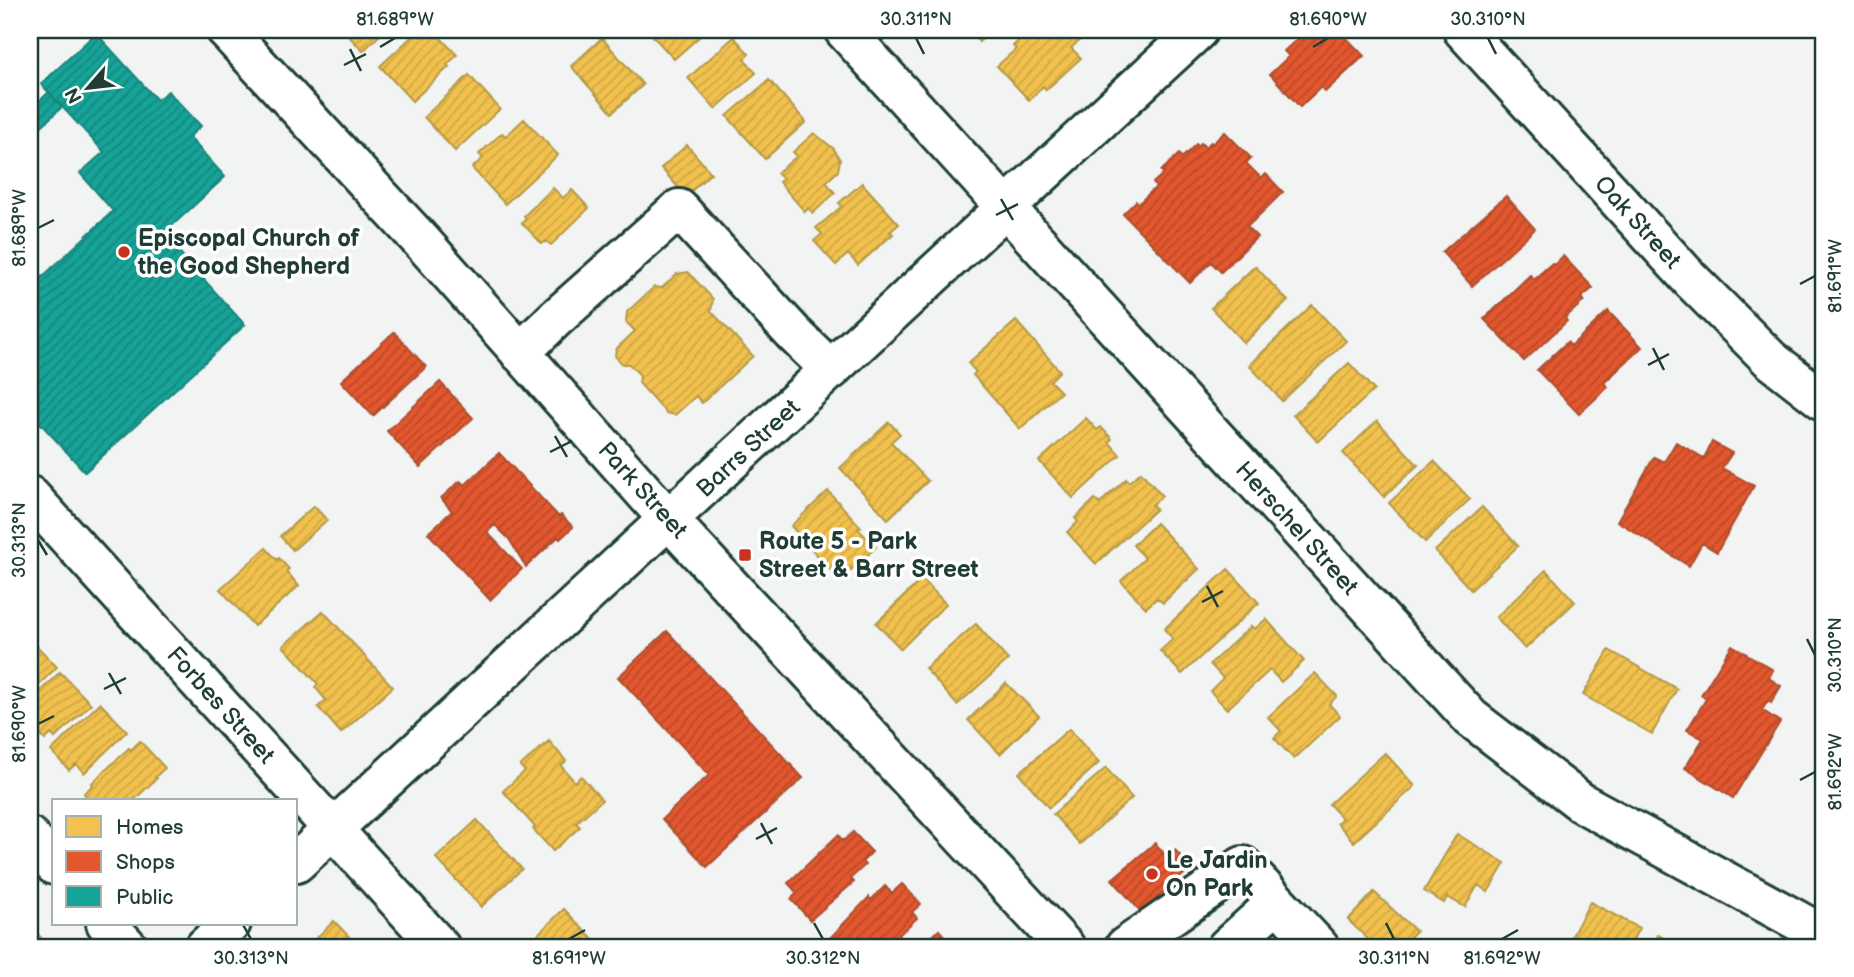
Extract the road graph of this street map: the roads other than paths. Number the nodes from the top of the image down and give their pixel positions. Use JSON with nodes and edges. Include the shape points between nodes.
{"nodes":[{"id":1,"x":226,"y":30,"type":"edge"},
{"id":2,"x":844,"y":30,"type":"edge"},
{"id":3,"x":1198,"y":30,"type":"edge"},
{"id":4,"x":1463,"y":30,"type":"edge"},
{"id":5,"x":1006,"y":207,"type":"junction"},
{"id":6,"x":520,"y":353,"type":"junction"},
{"id":7,"x":831,"y":370,"type":"junction"},
{"id":8,"x":1824,"y":401,"type":"edge"},
{"id":9,"x":30,"y":496,"type":"edge"},
{"id":10,"x":669,"y":520,"type":"junction"},
{"id":11,"x":334,"y":829,"type":"junction"},
{"id":12,"x":30,"y":837,"type":"edge"},
{"id":13,"x":298,"y":861,"type":"edge"},
{"id":14,"x":52,"y":863,"type":"edge"},
{"id":15,"x":1277,"y":902,"type":"junction"},
{"id":16,"x":108,"y":925,"type":"edge"},
{"id":17,"x":229,"y":925,"type":"edge"},
{"id":18,"x":1824,"y":935,"type":"edge"},
{"id":19,"x":128,"y":947,"type":"edge"},
{"id":20,"x":205,"y":947,"type":"edge"},
{"id":21,"x":440,"y":947,"type":"edge"},
{"id":22,"x":1065,"y":947,"type":"edge"},
{"id":23,"x":1125,"y":947,"type":"edge"},
{"id":24,"x":1227,"y":947,"type":"edge"},
{"id":25,"x":1319,"y":947,"type":"edge"}],
"edges":[{"from":1,"to":6,"type":"street","name":"Park Street"},
{"from":2,"to":5,"type":"street","name":"Herschel Street"},
{"from":3,"to":5,"type":"street","name":"Barrs Street"},
{"from":4,"to":8,"type":"street","name":"Oak Street","via":[[1690,279],[1770,359]]},
{"from":5,"to":7,"type":"street","name":"Barrs Street"},
{"from":5,"to":18,"type":"street","name":"Herschel Street","via":[[1471,718],[1581,803]]},
{"from":6,"to":7,"type":"street","via":[[679,209]]},
{"from":6,"to":10,"type":"street","name":"Park Street"},
{"from":7,"to":10,"type":"street","name":"Barrs Street"},
{"from":9,"to":11,"type":"street","name":"Forbes Street"},
{"from":10,"to":11,"type":"street","name":"Barrs Street"},
{"from":10,"to":22,"type":"street","name":"Park Street"},
{"from":11,"to":13,"type":"street","name":"Barrs Street"},
{"from":11,"to":21,"type":"street","name":"Forbes Street"},
{"from":12,"to":14,"type":"street"},
{"from":15,"to":23,"type":"street","via":[[1243,866]]},
{"from":15,"to":24,"type":"street"},
{"from":15,"to":25,"type":"street"},
{"from":16,"to":19,"type":"street"},
{"from":17,"to":20,"type":"street"}]}
